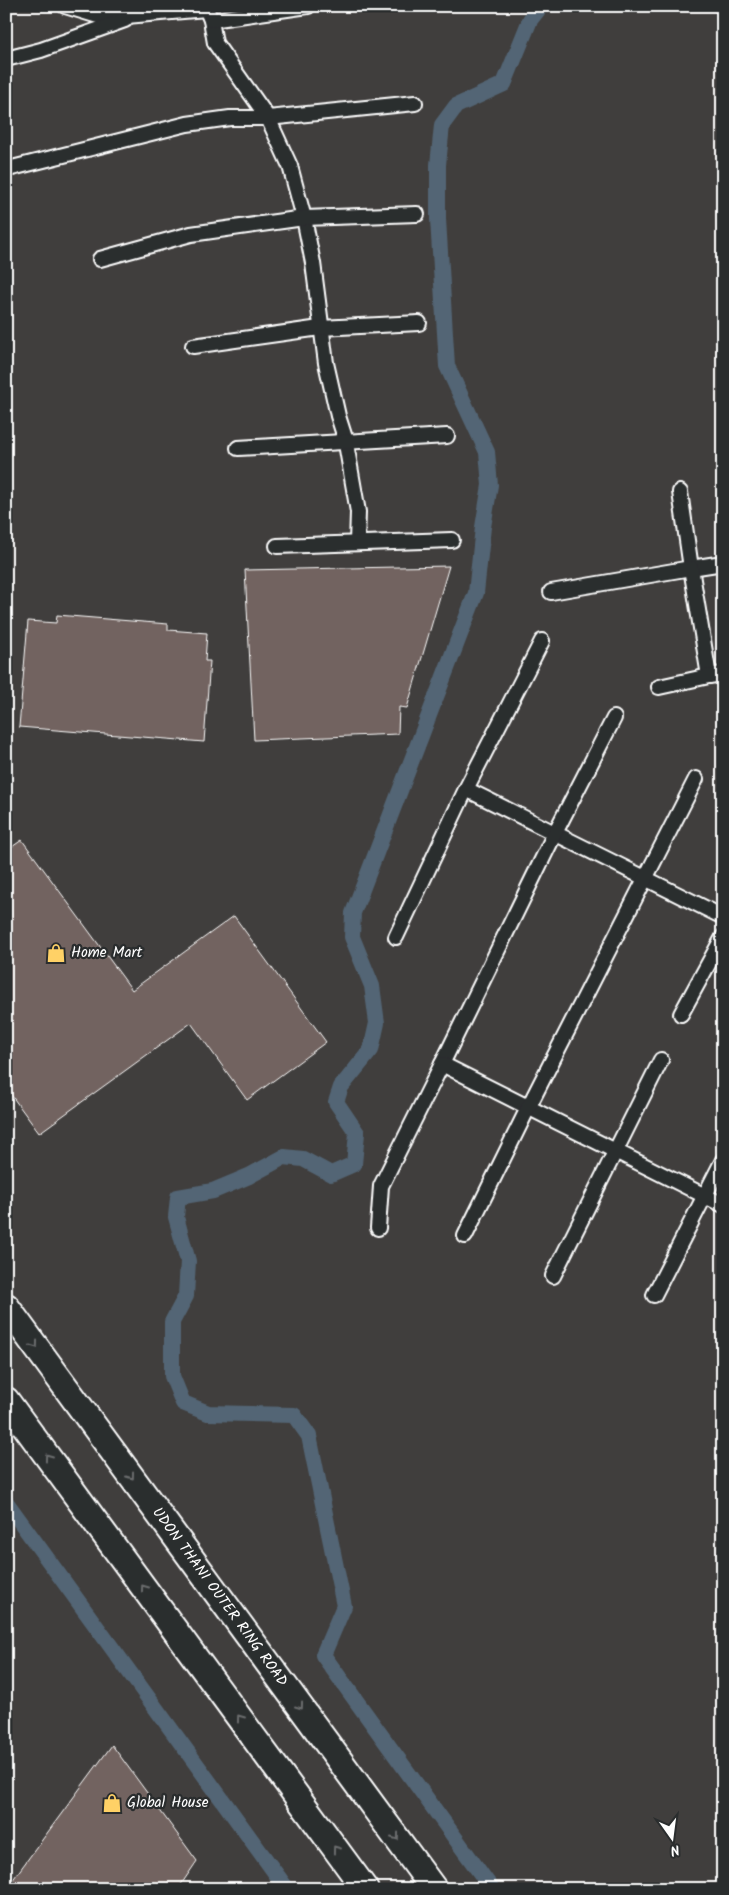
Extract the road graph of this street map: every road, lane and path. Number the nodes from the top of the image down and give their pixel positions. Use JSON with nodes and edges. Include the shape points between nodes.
{"nodes":[{"id":1,"x":65,"y":6,"type":"edge"},
{"id":2,"x":308,"y":6,"type":"edge"},
{"id":3,"x":207,"y":12,"type":"edge"},
{"id":4,"x":140,"y":14,"type":"junction"},
{"id":5,"x":6,"y":59,"type":"edge"},
{"id":6,"x":415,"y":103,"type":"dead end"},
{"id":7,"x":268,"y":118,"type":"junction"},
{"id":8,"x":12,"y":168,"type":"dead end"},
{"id":9,"x":417,"y":214,"type":"dead end"},
{"id":10,"x":304,"y":218,"type":"junction"},
{"id":11,"x":100,"y":259,"type":"dead end"},
{"id":12,"x":419,"y":323,"type":"dead end"},
{"id":13,"x":320,"y":328,"type":"junction"},
{"id":14,"x":193,"y":346,"type":"dead end"},
{"id":15,"x":447,"y":436,"type":"dead end"},
{"id":16,"x":345,"y":442,"type":"junction"},
{"id":17,"x":238,"y":448,"type":"dead end"},
{"id":18,"x":680,"y":492,"type":"dead end"},
{"id":19,"x":452,"y":540,"type":"dead end"},
{"id":20,"x":358,"y":543,"type":"junction"},
{"id":21,"x":277,"y":546,"type":"dead end"},
{"id":22,"x":723,"y":562,"type":"edge"},
{"id":23,"x":691,"y":568,"type":"junction"},
{"id":24,"x":551,"y":592,"type":"dead end"},
{"id":25,"x":542,"y":640,"type":"dead end"},
{"id":26,"x":716,"y":675,"type":"edge"},
{"id":27,"x":659,"y":687,"type":"dead end"},
{"id":28,"x":614,"y":718,"type":"dead end"},
{"id":29,"x":696,"y":779,"type":"dead end"},
{"id":30,"x":466,"y":789,"type":"junction"},
{"id":31,"x":555,"y":833,"type":"junction"},
{"id":32,"x":644,"y":878,"type":"junction"},
{"id":33,"x":723,"y":917,"type":"edge"},
{"id":34,"x":396,"y":937,"type":"dead end"},
{"id":35,"x":723,"y":937,"type":"edge"},
{"id":36,"x":681,"y":1014,"type":"dead end"},
{"id":37,"x":661,"y":1060,"type":"dead end"},
{"id":38,"x":442,"y":1064,"type":"junction"},
{"id":39,"x":528,"y":1108,"type":"junction"},
{"id":40,"x":616,"y":1152,"type":"junction"},
{"id":41,"x":723,"y":1160,"type":"edge"},
{"id":42,"x":704,"y":1196,"type":"junction"},
{"id":43,"x":723,"y":1205,"type":"edge"},
{"id":44,"x":378,"y":1228,"type":"dead end"},
{"id":45,"x":465,"y":1236,"type":"dead end"},
{"id":46,"x":553,"y":1276,"type":"dead end"},
{"id":47,"x":654,"y":1295,"type":"dead end"},
{"id":48,"x":6,"y":1306,"type":"edge"},
{"id":49,"x":6,"y":1400,"type":"edge"},
{"id":50,"x":365,"y":1889,"type":"edge"},
{"id":51,"x":434,"y":1889,"type":"edge"}],
"edges":[{"from":1,"to":4,"type":"street","via":[[98,16]]},
{"from":2,"to":3,"type":"street"},
{"from":3,"to":4,"type":"street"},
{"from":3,"to":7,"type":"street","via":[[215,43]]},
{"from":4,"to":5,"type":"street","via":[[41,50]]},
{"from":6,"to":7,"type":"street"},
{"from":7,"to":8,"type":"street","via":[[230,118],[188,124]]},
{"from":7,"to":10,"type":"street","via":[[290,166]]},
{"from":9,"to":10,"type":"street"},
{"from":10,"to":11,"type":"street","via":[[192,234]]},
{"from":10,"to":13,"type":"street","via":[[318,295]]},
{"from":12,"to":13,"type":"street"},
{"from":13,"to":14,"type":"street"},
{"from":13,"to":16,"type":"street"},
{"from":15,"to":16,"type":"street"},
{"from":16,"to":17,"type":"street"},
{"from":16,"to":20,"type":"street","via":[[358,512]]},
{"from":18,"to":23,"type":"street"},
{"from":19,"to":20,"type":"street"},
{"from":20,"to":21,"type":"street"},
{"from":22,"to":23,"type":"street"},
{"from":23,"to":24,"type":"street"},
{"from":23,"to":26,"type":"street"},
{"from":25,"to":30,"type":"street"},
{"from":26,"to":27,"type":"street"},
{"from":28,"to":31,"type":"street"},
{"from":29,"to":32,"type":"street"},
{"from":30,"to":31,"type":"street"},
{"from":30,"to":34,"type":"street"},
{"from":31,"to":32,"type":"street"},
{"from":31,"to":38,"type":"street"},
{"from":32,"to":33,"type":"street"},
{"from":32,"to":39,"type":"street"},
{"from":35,"to":36,"type":"street"},
{"from":37,"to":40,"type":"street"},
{"from":38,"to":39,"type":"street"},
{"from":38,"to":44,"type":"street","via":[[381,1186]]},
{"from":39,"to":40,"type":"street"},
{"from":39,"to":45,"type":"street"},
{"from":40,"to":42,"type":"street"},
{"from":40,"to":46,"type":"street"},
{"from":41,"to":42,"type":"street"},
{"from":42,"to":43,"type":"street"},
{"from":42,"to":47,"type":"street"},
{"from":48,"to":51,"type":"highway","name":"UDON THANI OUTER RING ROAD","one_way":true},
{"from":50,"to":49,"type":"highway","one_way":true}]}
